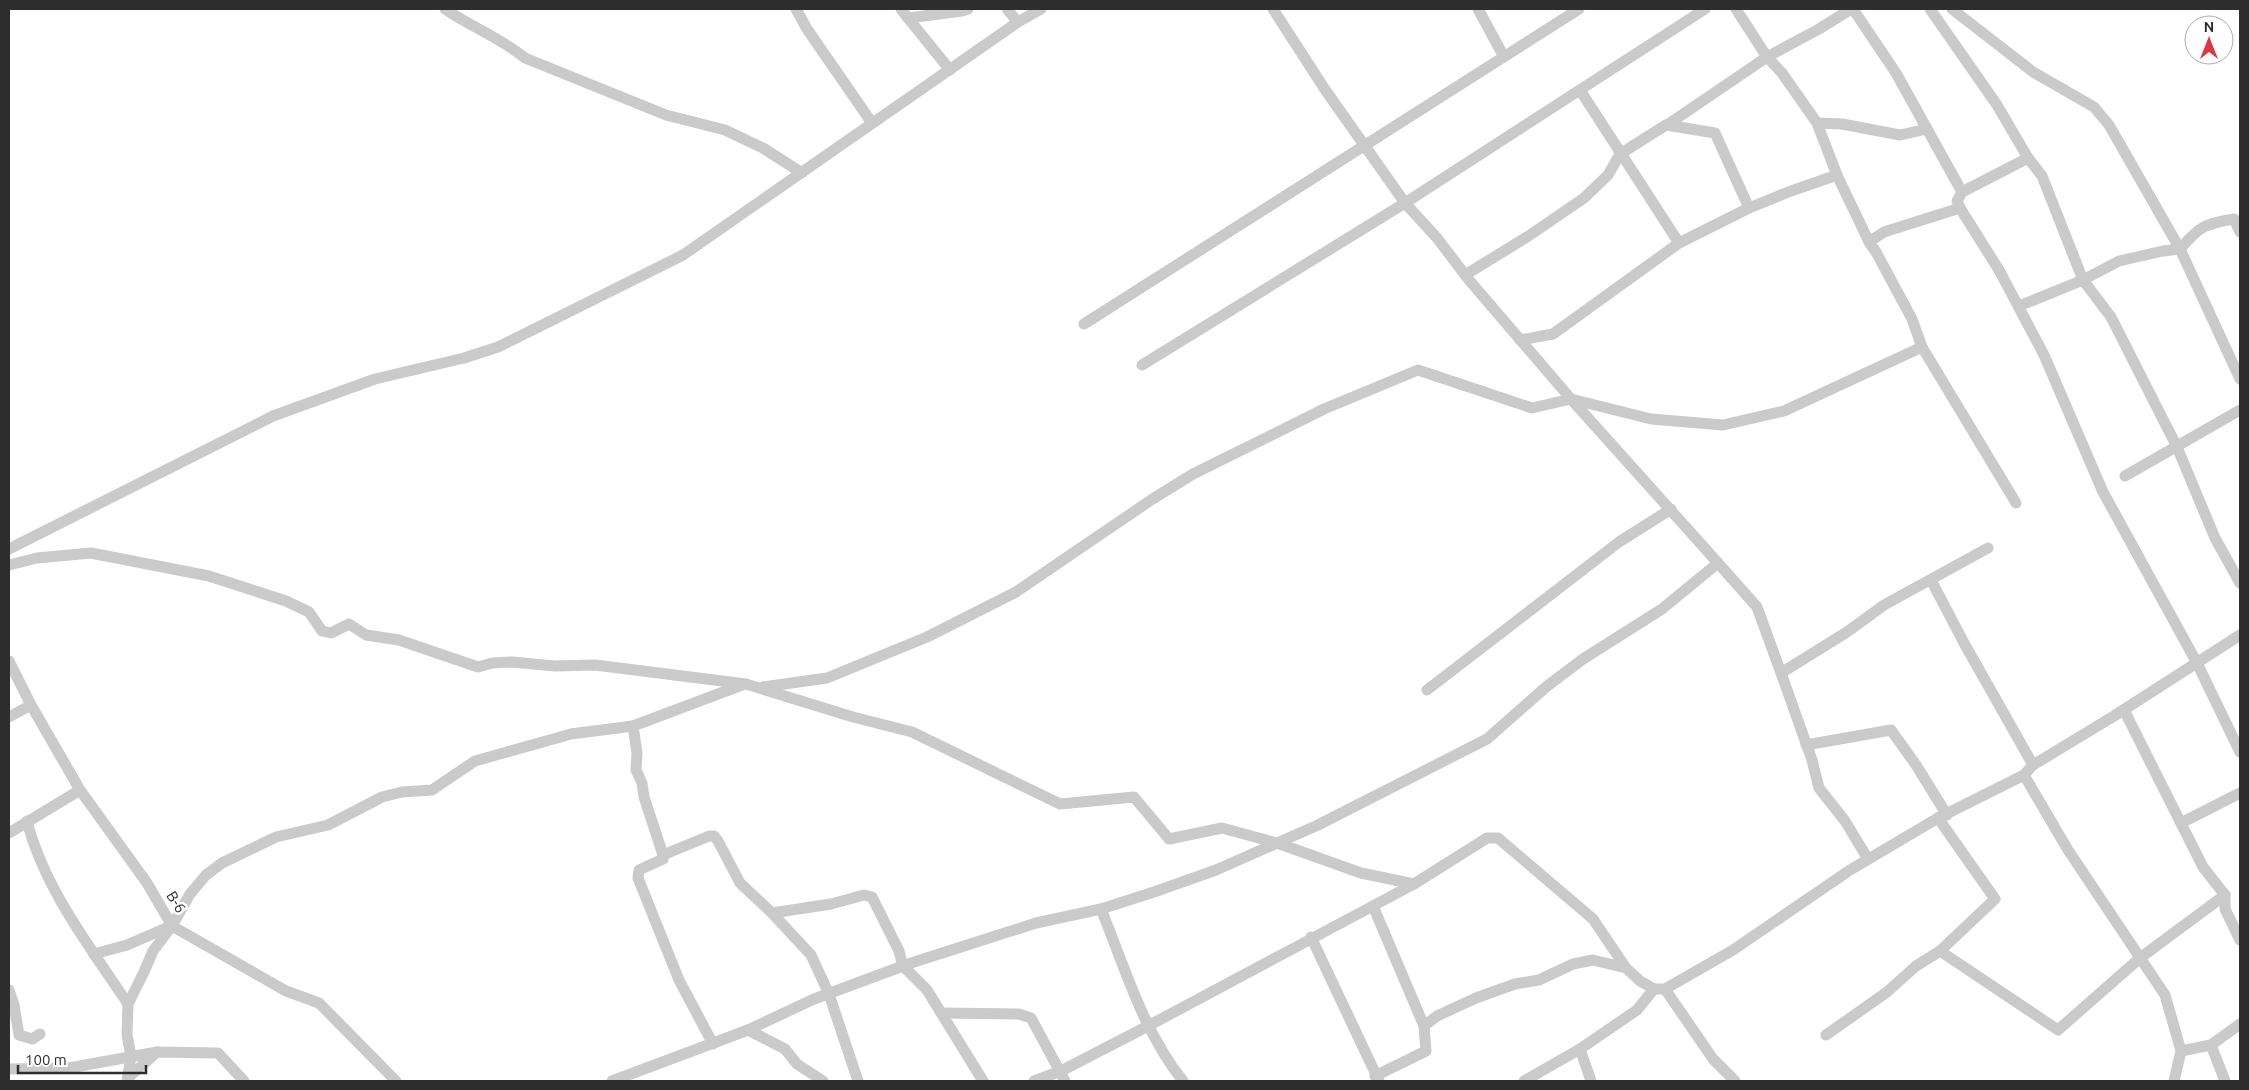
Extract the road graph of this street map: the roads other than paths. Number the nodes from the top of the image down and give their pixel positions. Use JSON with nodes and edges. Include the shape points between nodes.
{"nodes":[{"id":1,"x":445,"y":9,"type":"edge"},
{"id":2,"x":796,"y":9,"type":"edge"},
{"id":3,"x":968,"y":9,"type":"edge"},
{"id":4,"x":1007,"y":9,"type":"edge"},
{"id":5,"x":1041,"y":9,"type":"edge"},
{"id":6,"x":1274,"y":9,"type":"edge"},
{"id":7,"x":1478,"y":9,"type":"edge"},
{"id":8,"x":1579,"y":9,"type":"edge"},
{"id":9,"x":1705,"y":9,"type":"edge"},
{"id":10,"x":1736,"y":9,"type":"edge"},
{"id":11,"x":1852,"y":9,"type":"edge"},
{"id":12,"x":1930,"y":9,"type":"edge"},
{"id":13,"x":1952,"y":9,"type":"edge"},
{"id":14,"x":904,"y":13,"type":"edge"},
{"id":15,"x":1018,"y":22,"type":"junction"},
{"id":16,"x":1503,"y":55,"type":"junction"},
{"id":17,"x":1767,"y":57,"type":"junction"},
{"id":18,"x":950,"y":70,"type":"junction"},
{"id":19,"x":1580,"y":90,"type":"junction"},
{"id":20,"x":872,"y":123,"type":"junction"},
{"id":21,"x":1817,"y":123,"type":"junction"},
{"id":22,"x":1667,"y":125,"type":"junction"},
{"id":23,"x":1927,"y":129,"type":"junction"},
{"id":24,"x":1363,"y":145,"type":"junction"},
{"id":25,"x":1620,"y":154,"type":"junction"},
{"id":26,"x":2028,"y":158,"type":"junction"},
{"id":27,"x":802,"y":173,"type":"junction"},
{"id":28,"x":1837,"y":175,"type":"junction"},
{"id":29,"x":1962,"y":192,"type":"junction"},
{"id":30,"x":1405,"y":203,"type":"junction"},
{"id":31,"x":1749,"y":208,"type":"junction"},
{"id":32,"x":1960,"y":208,"type":"junction"},
{"id":33,"x":2237,"y":217,"type":"edge"},
{"id":34,"x":2240,"y":232,"type":"edge"},
{"id":35,"x":1869,"y":242,"type":"junction"},
{"id":36,"x":1679,"y":243,"type":"junction"},
{"id":37,"x":2180,"y":249,"type":"junction"},
{"id":38,"x":1465,"y":275,"type":"junction"},
{"id":39,"x":2083,"y":280,"type":"junction"},
{"id":40,"x":2019,"y":306,"type":"junction"},
{"id":41,"x":1084,"y":324,"type":"dead end"},
{"id":42,"x":1520,"y":340,"type":"junction"},
{"id":43,"x":1922,"y":348,"type":"junction"},
{"id":44,"x":1142,"y":365,"type":"dead end"},
{"id":45,"x":2240,"y":379,"type":"edge"},
{"id":46,"x":1571,"y":399,"type":"junction"},
{"id":47,"x":2240,"y":410,"type":"edge"},
{"id":48,"x":2177,"y":447,"type":"junction"},
{"id":49,"x":2125,"y":476,"type":"dead end"},
{"id":50,"x":2016,"y":503,"type":"dead end"},
{"id":51,"x":1671,"y":509,"type":"junction"},
{"id":52,"x":1988,"y":548,"type":"dead end"},
{"id":53,"x":9,"y":549,"type":"edge"},
{"id":54,"x":1718,"y":563,"type":"junction"},
{"id":55,"x":9,"y":565,"type":"edge"},
{"id":56,"x":1931,"y":580,"type":"junction"},
{"id":57,"x":2240,"y":583,"type":"edge"},
{"id":58,"x":2240,"y":635,"type":"edge"},
{"id":59,"x":9,"y":661,"type":"edge"},
{"id":60,"x":2197,"y":663,"type":"junction"},
{"id":61,"x":1781,"y":673,"type":"junction"},
{"id":62,"x":746,"y":684,"type":"junction"},
{"id":63,"x":758,"y":688,"type":"junction"},
{"id":64,"x":1427,"y":690,"type":"dead end"},
{"id":65,"x":31,"y":705,"type":"junction"},
{"id":66,"x":2124,"y":710,"type":"junction"},
{"id":67,"x":9,"y":717,"type":"edge"},
{"id":68,"x":633,"y":726,"type":"junction"},
{"id":69,"x":1806,"y":745,"type":"junction"},
{"id":70,"x":2240,"y":752,"type":"edge"},
{"id":71,"x":2033,"y":765,"type":"junction"},
{"id":72,"x":2024,"y":774,"type":"junction"},
{"id":73,"x":80,"y":790,"type":"junction"},
{"id":74,"x":2240,"y":793,"type":"edge"},
{"id":75,"x":1943,"y":817,"type":"junction"},
{"id":76,"x":27,"y":821,"type":"junction"},
{"id":77,"x":2181,"y":823,"type":"junction"},
{"id":78,"x":9,"y":832,"type":"edge"},
{"id":79,"x":1277,"y":842,"type":"junction"},
{"id":80,"x":663,"y":854,"type":"junction"},
{"id":81,"x":1868,"y":859,"type":"junction"},
{"id":82,"x":1414,"y":884,"type":"junction"},
{"id":83,"x":2226,"y":895,"type":"junction"},
{"id":84,"x":1373,"y":906,"type":"junction"},
{"id":85,"x":1101,"y":909,"type":"junction"},
{"id":86,"x":772,"y":913,"type":"junction"},
{"id":87,"x":172,"y":926,"type":"junction"},
{"id":88,"x":1311,"y":937,"type":"junction"},
{"id":89,"x":2240,"y":940,"type":"edge"},
{"id":90,"x":1940,"y":951,"type":"junction"},
{"id":91,"x":94,"y":954,"type":"junction"},
{"id":92,"x":2140,"y":958,"type":"junction"},
{"id":93,"x":903,"y":966,"type":"junction"},
{"id":94,"x":1626,"y":968,"type":"junction"},
{"id":95,"x":1660,"y":989,"type":"junction"},
{"id":96,"x":9,"y":990,"type":"edge"},
{"id":97,"x":829,"y":994,"type":"junction"},
{"id":98,"x":128,"y":1004,"type":"junction"},
{"id":99,"x":941,"y":1013,"type":"junction"},
{"id":100,"x":2240,"y":1024,"type":"edge"},
{"id":101,"x":1148,"y":1026,"type":"junction"},
{"id":102,"x":1424,"y":1026,"type":"junction"},
{"id":103,"x":748,"y":1030,"type":"junction"},
{"id":104,"x":40,"y":1034,"type":"dead end"},
{"id":105,"x":1826,"y":1035,"type":"dead end"},
{"id":106,"x":713,"y":1044,"type":"junction"},
{"id":107,"x":2210,"y":1045,"type":"junction"},
{"id":108,"x":1580,"y":1049,"type":"junction"},
{"id":109,"x":2182,"y":1051,"type":"junction"},
{"id":110,"x":157,"y":1052,"type":"junction"},
{"id":111,"x":131,"y":1056,"type":"junction"},
{"id":112,"x":9,"y":1069,"type":"edge"},
{"id":113,"x":1063,"y":1076,"type":"edge"},
{"id":114,"x":1377,"y":1078,"type":"edge"},
{"id":115,"x":128,"y":1079,"type":"edge"},
{"id":116,"x":244,"y":1081,"type":"edge"},
{"id":117,"x":396,"y":1081,"type":"edge"},
{"id":118,"x":612,"y":1081,"type":"edge"},
{"id":119,"x":823,"y":1081,"type":"edge"},
{"id":120,"x":858,"y":1081,"type":"edge"},
{"id":121,"x":983,"y":1081,"type":"edge"},
{"id":122,"x":1034,"y":1081,"type":"edge"},
{"id":123,"x":1183,"y":1081,"type":"edge"},
{"id":124,"x":1524,"y":1081,"type":"edge"},
{"id":125,"x":1591,"y":1081,"type":"edge"},
{"id":126,"x":1735,"y":1081,"type":"edge"},
{"id":127,"x":2174,"y":1081,"type":"edge"},
{"id":128,"x":2225,"y":1081,"type":"edge"}],
"edges":[{"from":1,"to":27,"type":"street","via":[[511,46],[525,58],[666,114],[725,130]]},
{"from":2,"to":20,"type":"street"},
{"from":3,"to":14,"type":"street"},
{"from":4,"to":15,"type":"street"},
{"from":5,"to":15,"type":"street"},
{"from":6,"to":24,"type":"street"},
{"from":7,"to":16,"type":"street"},
{"from":8,"to":16,"type":"street"},
{"from":9,"to":19,"type":"street"},
{"from":10,"to":17,"type":"street"},
{"from":11,"to":17,"type":"street"},
{"from":11,"to":23,"type":"street","via":[[1896,73]]},
{"from":12,"to":26,"type":"street","via":[[1997,105]]},
{"from":13,"to":37,"type":"street","via":[[2033,72],[2094,107],[2109,125]]},
{"from":14,"to":18,"type":"street"},
{"from":15,"to":18,"type":"street"},
{"from":16,"to":24,"type":"street","via":[[1385,134]]},
{"from":17,"to":21,"type":"street"},
{"from":17,"to":22,"type":"street"},
{"from":18,"to":20,"type":"street"},
{"from":19,"to":25,"type":"street"},
{"from":19,"to":30,"type":"street"},
{"from":20,"to":27,"type":"street"},
{"from":21,"to":23,"type":"street","via":[[1842,124],[1900,135]]},
{"from":21,"to":28,"type":"street"},
{"from":22,"to":25,"type":"street"},
{"from":22,"to":31,"type":"street","via":[[1715,134]]},
{"from":23,"to":29,"type":"street"},
{"from":24,"to":30,"type":"street"},
{"from":24,"to":41,"type":"street"},
{"from":25,"to":36,"type":"street"},
{"from":25,"to":38,"type":"street","via":[[1608,175],[1584,198]]},
{"from":26,"to":29,"type":"street"},
{"from":26,"to":39,"type":"street","via":[[2042,176]]},
{"from":27,"to":53,"type":"street","via":[[683,255],[498,347],[375,379],[273,416]]},
{"from":28,"to":31,"type":"street"},
{"from":28,"to":35,"type":"street"},
{"from":29,"to":32,"type":"street","via":[[1957,201]]},
{"from":30,"to":38,"type":"street","via":[[1438,238]]},
{"from":30,"to":44,"type":"street"},
{"from":31,"to":36,"type":"street"},
{"from":32,"to":35,"type":"street","via":[[1884,232]]},
{"from":32,"to":40,"type":"street"},
{"from":33,"to":34,"type":"street"},
{"from":33,"to":37,"type":"street","via":[[2197,230]]},
{"from":35,"to":43,"type":"street","via":[[1912,319]]},
{"from":36,"to":42,"type":"street","via":[[1553,334]]},
{"from":37,"to":39,"type":"street","via":[[2118,261]]},
{"from":37,"to":45,"type":"street"},
{"from":38,"to":42,"type":"street"},
{"from":39,"to":40,"type":"street"},
{"from":39,"to":48,"type":"street","via":[[2111,316]]},
{"from":40,"to":60,"type":"street","via":[[2060,390],[2103,492]]},
{"from":42,"to":46,"type":"street"},
{"from":43,"to":46,"type":"street","via":[[1784,411],[1723,425],[1651,419]]},
{"from":43,"to":50,"type":"street"},
{"from":46,"to":51,"type":"street"},
{"from":46,"to":63,"type":"street","via":[[1532,408],[1418,370],[1324,409],[1193,474],[1016,592],[927,637],[826,678]]},
{"from":47,"to":48,"type":"street"},
{"from":48,"to":49,"type":"street"},
{"from":48,"to":57,"type":"street","via":[[2215,538]]},
{"from":51,"to":54,"type":"street"},
{"from":51,"to":64,"type":"street","via":[[1619,542]]},
{"from":52,"to":56,"type":"street"},
{"from":54,"to":61,"type":"street","via":[[1757,607]]},
{"from":54,"to":79,"type":"street","via":[[1662,609],[1583,659],[1546,687],[1487,739],[1387,791]]},
{"from":55,"to":62,"type":"street","via":[[37,558],[91,553],[209,576],[286,601],[309,612],[322,631],[331,633],[349,624],[366,635],[399,640],[478,666],[512,662],[595,665]]},
{"from":56,"to":61,"type":"street","via":[[1884,605],[1848,632]]},
{"from":56,"to":71,"type":"street"},
{"from":58,"to":60,"type":"street"},
{"from":59,"to":65,"type":"street","name":"B-6"},
{"from":60,"to":66,"type":"street"},
{"from":60,"to":70,"type":"street"},
{"from":61,"to":69,"type":"street"},
{"from":62,"to":63,"type":"street"},
{"from":62,"to":68,"type":"street"},
{"from":63,"to":79,"type":"street","via":[[912,732],[1060,804],[1134,797],[1169,839],[1222,828]]},
{"from":65,"to":67,"type":"street"},
{"from":65,"to":73,"type":"street","name":"B-6"},
{"from":66,"to":71,"type":"street"},
{"from":66,"to":77,"type":"street"},
{"from":68,"to":80,"type":"street","via":[[636,770]]},
{"from":68,"to":87,"type":"street","via":[[571,734],[475,761],[432,790],[382,797],[328,825],[276,837],[222,863],[206,875],[190,894]]},
{"from":69,"to":75,"type":"street","via":[[1891,730],[1916,765]]},
{"from":69,"to":81,"type":"street","via":[[1819,788],[1845,821]]},
{"from":71,"to":72,"type":"street"},
{"from":72,"to":75,"type":"street"},
{"from":72,"to":92,"type":"street","via":[[2068,850]]},
{"from":73,"to":76,"type":"street"},
{"from":73,"to":87,"type":"street","name":"B-6","via":[[147,883]]},
{"from":74,"to":77,"type":"street"},
{"from":75,"to":81,"type":"street"},
{"from":75,"to":90,"type":"street","via":[[1995,899]]},
{"from":76,"to":78,"type":"street"},
{"from":76,"to":91,"type":"street","via":[[33,843],[66,910]]},
{"from":77,"to":83,"type":"street","via":[[2204,867]]},
{"from":79,"to":82,"type":"street","via":[[1361,873]]},
{"from":79,"to":85,"type":"street","via":[[1198,876]]},
{"from":80,"to":86,"type":"street","via":[[714,836],[740,883]]},
{"from":80,"to":106,"type":"street","via":[[662,859],[639,870],[638,878],[679,980]]},
{"from":81,"to":95,"type":"street","via":[[1733,950]]},
{"from":82,"to":84,"type":"street"},
{"from":82,"to":94,"type":"street","via":[[1487,838],[1498,838],[1593,919]]},
{"from":83,"to":89,"type":"street","via":[[2225,908]]},
{"from":83,"to":92,"type":"street"},
{"from":84,"to":88,"type":"street"},
{"from":84,"to":102,"type":"street"},
{"from":85,"to":93,"type":"street","via":[[1036,923]]},
{"from":85,"to":101,"type":"street"},
{"from":86,"to":93,"type":"street","via":[[869,895],[899,951]]},
{"from":86,"to":97,"type":"street","via":[[811,955]]},
{"from":87,"to":91,"type":"street","via":[[127,945]]},
{"from":87,"to":98,"type":"street","via":[[153,951]]},
{"from":87,"to":117,"type":"street","name":"B-6","via":[[286,991],[320,1003]]},
{"from":88,"to":101,"type":"street"},
{"from":88,"to":114,"type":"street"},
{"from":90,"to":92,"type":"street","via":[[2058,1030]]},
{"from":90,"to":105,"type":"street"},
{"from":91,"to":98,"type":"street"},
{"from":92,"to":109,"type":"street","via":[[2165,995]]},
{"from":93,"to":97,"type":"street"},
{"from":93,"to":99,"type":"street","via":[[927,990]]},
{"from":94,"to":95,"type":"street","via":[[1640,981]]},
{"from":94,"to":102,"type":"street","via":[[1593,960],[1573,964],[1538,980],[1515,984],[1476,998],[1437,1016]]},
{"from":95,"to":108,"type":"street","via":[[1637,1010]]},
{"from":95,"to":126,"type":"street","via":[[1713,1059]]},
{"from":96,"to":104,"type":"street","via":[[19,1035],[32,1039]]},
{"from":97,"to":103,"type":"street"},
{"from":97,"to":120,"type":"street"},
{"from":98,"to":111,"type":"street","via":[[126,1036]]},
{"from":99,"to":113,"type":"street","via":[[1011,1013],[1031,1018]]},
{"from":99,"to":121,"type":"street"},
{"from":100,"to":107,"type":"street"},
{"from":101,"to":113,"type":"street"},
{"from":101,"to":123,"type":"street","via":[[1167,1061]]},
{"from":102,"to":114,"type":"street","via":[[1426,1051]]},
{"from":103,"to":106,"type":"street"},
{"from":103,"to":119,"type":"street","via":[[785,1050],[797,1064]]},
{"from":106,"to":118,"type":"street"},
{"from":107,"to":109,"type":"street"},
{"from":107,"to":128,"type":"street"},
{"from":108,"to":124,"type":"street"},
{"from":108,"to":125,"type":"street"},
{"from":109,"to":127,"type":"street"},
{"from":110,"to":111,"type":"street"},
{"from":110,"to":115,"type":"street"},
{"from":110,"to":116,"type":"street","via":[[218,1053]]},
{"from":111,"to":112,"type":"street","via":[[69,1068]]},
{"from":111,"to":115,"type":"street"},
{"from":113,"to":122,"type":"street"}]}
